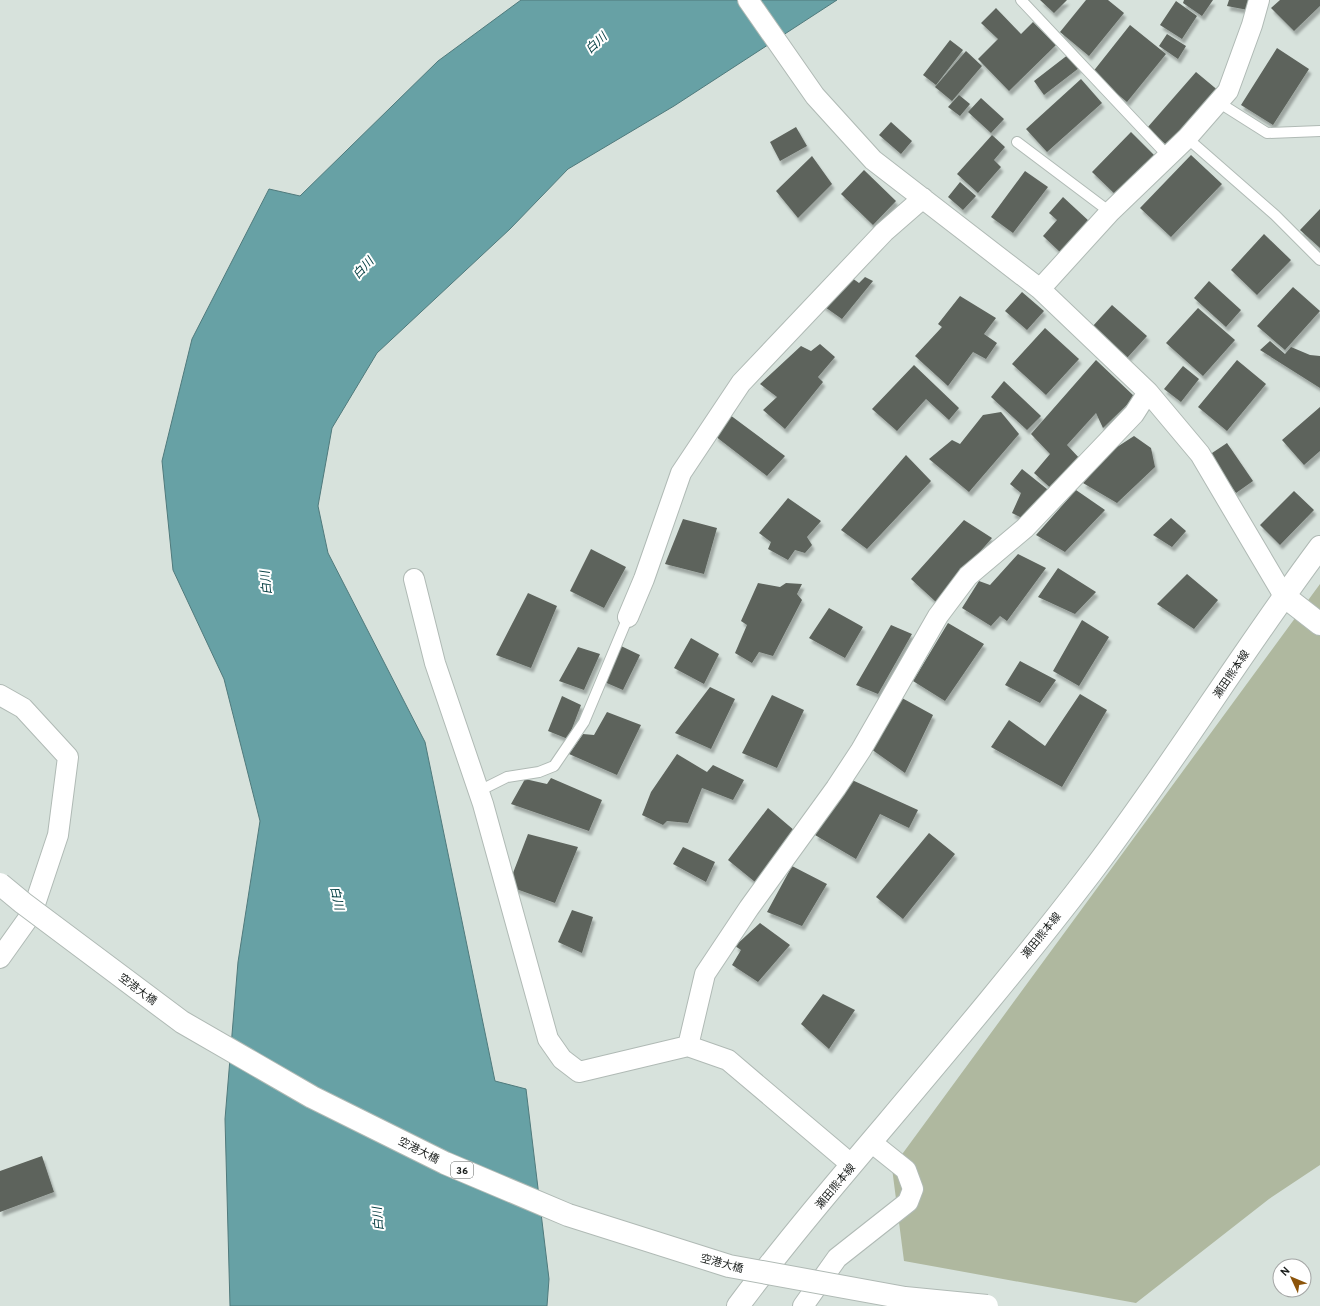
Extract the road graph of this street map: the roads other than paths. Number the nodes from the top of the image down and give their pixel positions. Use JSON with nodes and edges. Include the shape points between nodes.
{"nodes":[{"id":1,"x":748,"y":0,"type":"edge"},
{"id":2,"x":1021,"y":0,"type":"edge"},
{"id":3,"x":1258,"y":0,"type":"edge"},
{"id":4,"x":1218,"y":102,"type":"junction"},
{"id":5,"x":1320,"y":131,"type":"edge"},
{"id":6,"x":1187,"y":138,"type":"junction"},
{"id":7,"x":1017,"y":142,"type":"dead end"},
{"id":8,"x":1168,"y":156,"type":"junction"},
{"id":9,"x":923,"y":198,"type":"junction"},
{"id":10,"x":1110,"y":212,"type":"junction"},
{"id":11,"x":1320,"y":260,"type":"edge"},
{"id":12,"x":1040,"y":289,"type":"junction"},
{"id":13,"x":1148,"y":392,"type":"junction"},
{"id":14,"x":1320,"y":548,"type":"edge"},
{"id":15,"x":414,"y":579,"type":"dead end"},
{"id":16,"x":1284,"y":596,"type":"junction"},
{"id":17,"x":628,"y":617,"type":"joint"},
{"id":18,"x":1320,"y":624,"type":"edge"},
{"id":19,"x":0,"y":695,"type":"edge"},
{"id":20,"x":479,"y":791,"type":"junction"},
{"id":21,"x":0,"y":884,"type":"edge"},
{"id":22,"x":0,"y":958,"type":"edge"},
{"id":23,"x":688,"y":1046,"type":"junction"},
{"id":24,"x":871,"y":1142,"type":"junction"},
{"id":25,"x":852,"y":1165,"type":"junction"},
{"id":26,"x":738,"y":1306,"type":"edge"},
{"id":27,"x":803,"y":1306,"type":"edge"},
{"id":28,"x":987,"y":1306,"type":"edge"}],
"edges":[{"from":1,"to":9,"type":"street","via":[[815,96],[874,160]]},
{"from":2,"to":8,"type":"lane"},
{"from":3,"to":4,"type":"street","via":[[1252,25],[1228,91]]},
{"from":4,"to":5,"type":"lane","via":[[1267,133]]},
{"from":4,"to":6,"type":"street"},
{"from":6,"to":8,"type":"street"},
{"from":6,"to":11,"type":"lane","via":[[1275,215]]},
{"from":7,"to":10,"type":"lane"},
{"from":8,"to":10,"type":"street"},
{"from":9,"to":12,"type":"street"},
{"from":9,"to":17,"type":"street","via":[[884,232],[740,383],[680,473],[644,579]]},
{"from":10,"to":12,"type":"street"},
{"from":12,"to":13,"type":"street"},
{"from":13,"to":16,"type":"street","via":[[1200,454]]},
{"from":13,"to":23,"type":"street","via":[[1134,414],[1025,528],[968,576],[938,616],[861,750],[705,974]]},
{"from":14,"to":16,"type":"main road","name":"瀬田熊本線"},
{"from":15,"to":20,"type":"street","via":[[435,663]]},
{"from":16,"to":18,"type":"main road"},
{"from":16,"to":24,"type":"main road","name":"瀬田熊本線","via":[[1182,747],[1091,873],[949,1050]]},
{"from":17,"to":20,"type":"lane","via":[[584,722],[554,766],[539,772],[507,777]]},
{"from":19,"to":22,"type":"street","via":[[23,708],[68,757],[58,835],[32,913]]},
{"from":20,"to":23,"type":"street","via":[[548,1039],[562,1059],[579,1072]]},
{"from":21,"to":28,"type":"main road","name":"空港大橋","number":"36","bridge":true,"via":[[182,1022],[312,1097],[444,1163],[568,1215],[730,1266],[905,1298]]},
{"from":23,"to":25,"type":"street","via":[[728,1060]]},
{"from":24,"to":25,"type":"main road","name":"瀬田熊本線"},
{"from":24,"to":27,"type":"street","via":[[906,1170],[913,1189],[908,1202],[837,1258]]},
{"from":25,"to":26,"type":"main road","name":"瀬田熊本線"}]}
